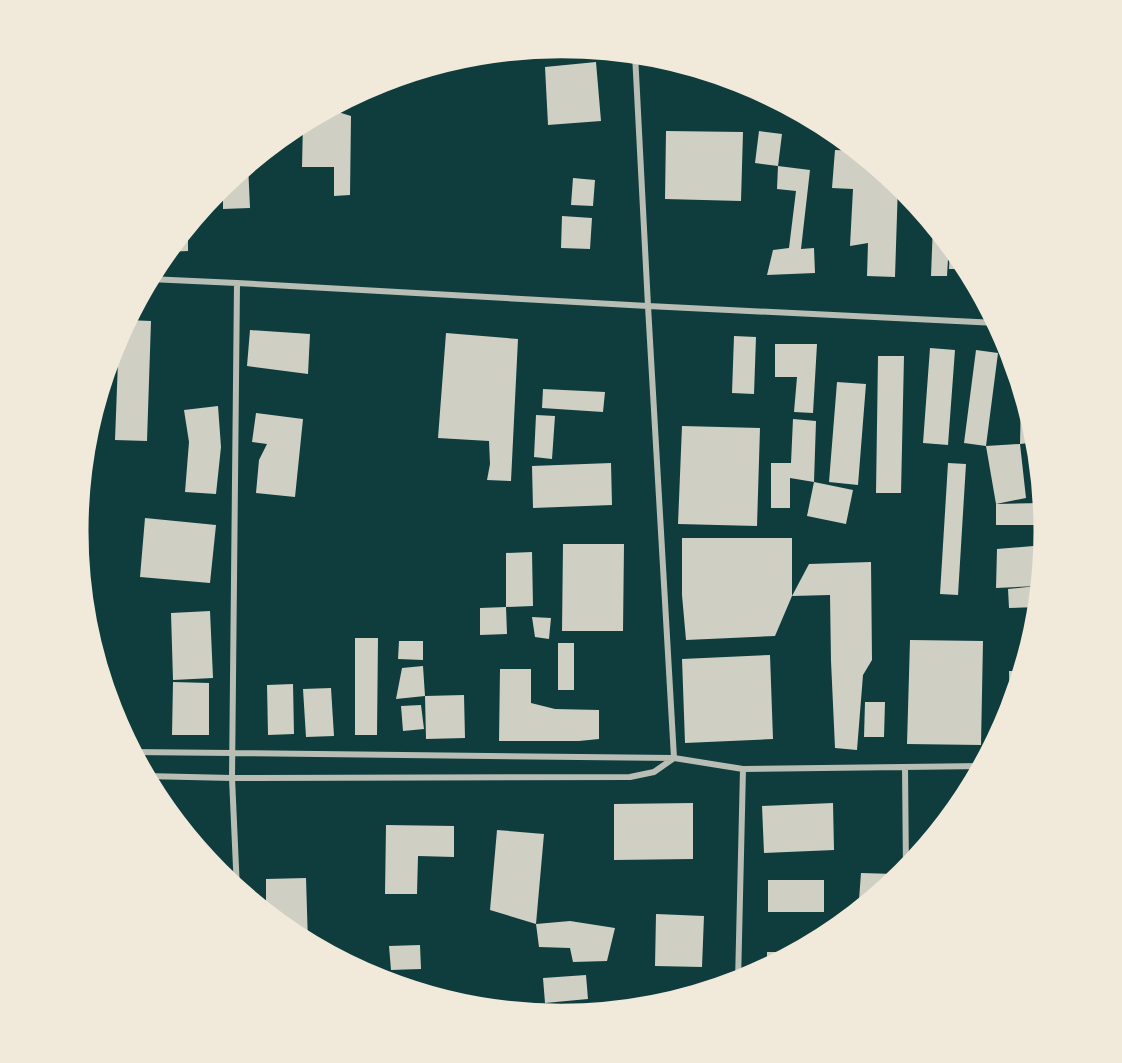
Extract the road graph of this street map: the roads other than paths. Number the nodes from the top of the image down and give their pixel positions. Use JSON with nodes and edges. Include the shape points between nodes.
{"nodes":[{"id":1,"x":635,"y":63,"type":"edge"},
{"id":2,"x":159,"y":279,"type":"edge"},
{"id":3,"x":237,"y":282,"type":"junction"},
{"id":4,"x":648,"y":306,"type":"junction"},
{"id":5,"x":987,"y":323,"type":"edge"},
{"id":6,"x":141,"y":752,"type":"edge"},
{"id":7,"x":234,"y":752,"type":"junction"},
{"id":8,"x":674,"y":758,"type":"junction"},
{"id":9,"x":974,"y":766,"type":"edge"},
{"id":10,"x":905,"y":767,"type":"junction"},
{"id":11,"x":742,"y":769,"type":"junction"},
{"id":12,"x":154,"y":776,"type":"edge"},
{"id":13,"x":232,"y":778,"type":"junction"},
{"id":14,"x":906,"y":857,"type":"edge"},
{"id":15,"x":236,"y":877,"type":"edge"},
{"id":16,"x":738,"y":972,"type":"edge"}],
"edges":[{"from":1,"to":4,"type":"street"},
{"from":2,"to":3,"type":"street"},
{"from":3,"to":4,"type":"street"},
{"from":3,"to":7,"type":"street"},
{"from":4,"to":5,"type":"street"},
{"from":4,"to":8,"type":"street"},
{"from":6,"to":7,"type":"street"},
{"from":7,"to":8,"type":"street"},
{"from":7,"to":13,"type":"street"},
{"from":8,"to":11,"type":"street"},
{"from":8,"to":13,"type":"street","via":[[654,772],[630,777]]},
{"from":9,"to":10,"type":"street"},
{"from":10,"to":11,"type":"street"},
{"from":10,"to":14,"type":"street"},
{"from":11,"to":16,"type":"street"},
{"from":12,"to":13,"type":"street"},
{"from":13,"to":15,"type":"street"}]}
